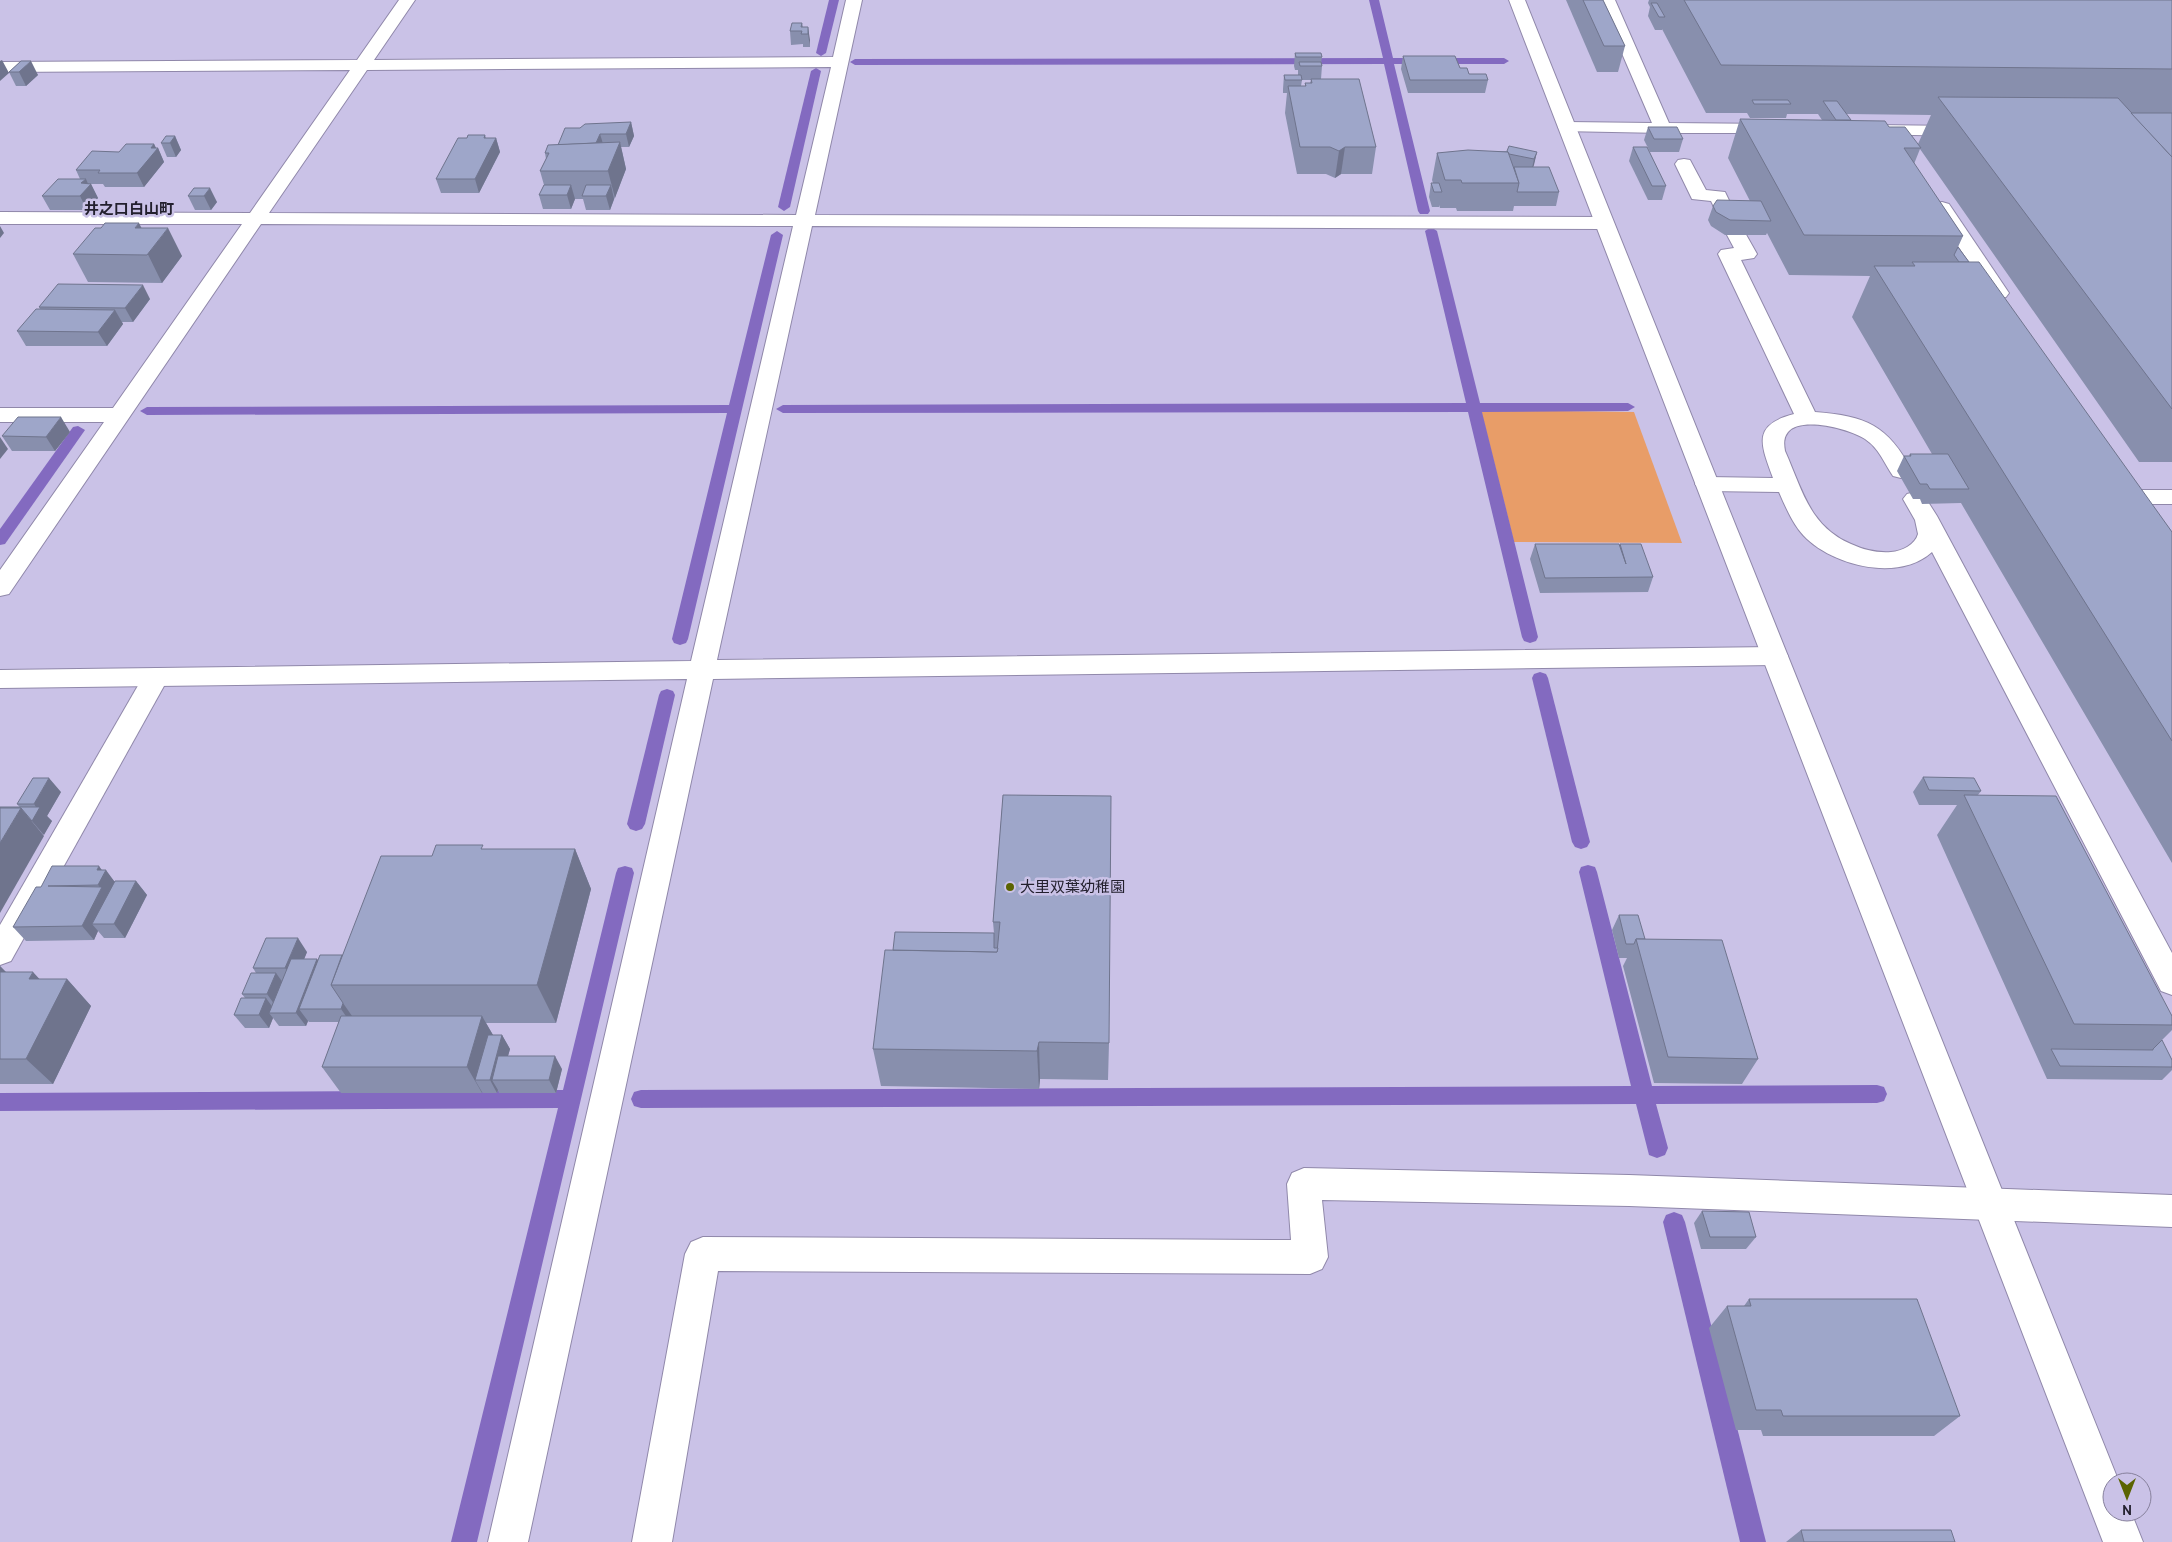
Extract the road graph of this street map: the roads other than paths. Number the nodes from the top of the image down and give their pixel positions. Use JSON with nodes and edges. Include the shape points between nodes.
{"nodes":[{"id":1,"x":407,"y":0,"type":"edge"},
{"id":2,"x":854,"y":0,"type":"edge"},
{"id":3,"x":1516,"y":0,"type":"edge"},
{"id":4,"x":1607,"y":0,"type":"edge"},
{"id":5,"x":840,"y":62,"type":"junction"},
{"id":6,"x":363,"y":65,"type":"junction"},
{"id":7,"x":0,"y":67,"type":"edge"},
{"id":8,"x":1566,"y":127,"type":"junction"},
{"id":9,"x":1663,"y":128,"type":"junction"},
{"id":10,"x":1789,"y":129,"type":"edge"},
{"id":11,"x":1852,"y":130,"type":"edge"},
{"id":12,"x":1977,"y":131,"type":"edge"},
{"id":13,"x":1684,"y":164,"type":"dead end"},
{"id":14,"x":1933,"y":195,"type":"edge"},
{"id":15,"x":1727,"y":214,"type":"edge"},
{"id":16,"x":0,"y":218,"type":"edge"},
{"id":17,"x":256,"y":219,"type":"junction"},
{"id":18,"x":804,"y":220,"type":"junction"},
{"id":19,"x":1604,"y":223,"type":"junction"},
{"id":20,"x":1737,"y":235,"type":"edge"},
{"id":21,"x":2010,"y":309,"type":"edge"},
{"id":22,"x":120,"y":414,"type":"junction"},
{"id":23,"x":0,"y":415,"type":"edge"},
{"id":24,"x":1807,"y":418,"type":"junction"},
{"id":25,"x":1901,"y":471,"type":"dead end"},
{"id":26,"x":1707,"y":484,"type":"junction"},
{"id":27,"x":1789,"y":485,"type":"junction"},
{"id":28,"x":2172,"y":497,"type":"edge"},
{"id":29,"x":2152,"y":519,"type":"edge"},
{"id":30,"x":0,"y":588,"type":"edge"},
{"id":31,"x":1775,"y":656,"type":"junction"},
{"id":32,"x":702,"y":670,"type":"junction"},
{"id":33,"x":156,"y":677,"type":"junction"},
{"id":34,"x":0,"y":679,"type":"edge"},
{"id":35,"x":0,"y":952,"type":"edge"},
{"id":36,"x":2172,"y":982,"type":"edge"},
{"id":37,"x":1991,"y":1206,"type":"junction"},
{"id":38,"x":2172,"y":1211,"type":"edge"},
{"id":39,"x":508,"y":1542,"type":"edge"},
{"id":40,"x":652,"y":1542,"type":"edge"},
{"id":41,"x":2123,"y":1542,"type":"edge"}],
"edges":[{"from":1,"to":6,"type":"street"},
{"from":2,"to":5,"type":"street"},
{"from":3,"to":8,"type":"street"},
{"from":4,"to":9,"type":"street"},
{"from":5,"to":6,"type":"street"},
{"from":5,"to":18,"type":"street"},
{"from":6,"to":7,"type":"street"},
{"from":6,"to":17,"type":"street"},
{"from":8,"to":9,"type":"street"},
{"from":8,"to":19,"type":"street"},
{"from":9,"to":10,"type":"street"},
{"from":11,"to":12,"type":"street","via":[[1895,138]]},
{"from":13,"to":15,"type":"street","via":[[1699,195],[1718,196]]},
{"from":14,"to":21,"type":"street"},
{"from":16,"to":17,"type":"street"},
{"from":17,"to":18,"type":"street"},
{"from":17,"to":22,"type":"street"},
{"from":18,"to":19,"type":"street"},
{"from":18,"to":32,"type":"street"},
{"from":19,"to":26,"type":"street"},
{"from":20,"to":24,"type":"street","via":[[1746,254],[1728,254]]},
{"from":22,"to":23,"type":"street"},
{"from":22,"to":30,"type":"street"},
{"from":24,"to":25,"type":"street","via":[[1847,422],[1867,430],[1887,447]]},
{"from":24,"to":27,"type":"street","via":[[1778,429],[1773,440],[1774,452]]},
{"from":26,"to":27,"type":"street"},
{"from":26,"to":31,"type":"street"},
{"from":27,"to":36,"type":"street","via":[[1804,519],[1814,532],[1851,554],[1874,559],[1895,559],[1926,546],[1930,534],[1921,510]]},
{"from":28,"to":29,"type":"street","via":[[2131,489]]},
{"from":31,"to":32,"type":"street"},
{"from":31,"to":37,"type":"street"},
{"from":32,"to":33,"type":"street"},
{"from":32,"to":39,"type":"street"},
{"from":33,"to":34,"type":"street"},
{"from":33,"to":35,"type":"street"},
{"from":37,"to":38,"type":"street"},
{"from":37,"to":40,"type":"street","via":[[1454,1184],[1304,1184],[1310,1257],[703,1254]]},
{"from":37,"to":41,"type":"street"}]}
